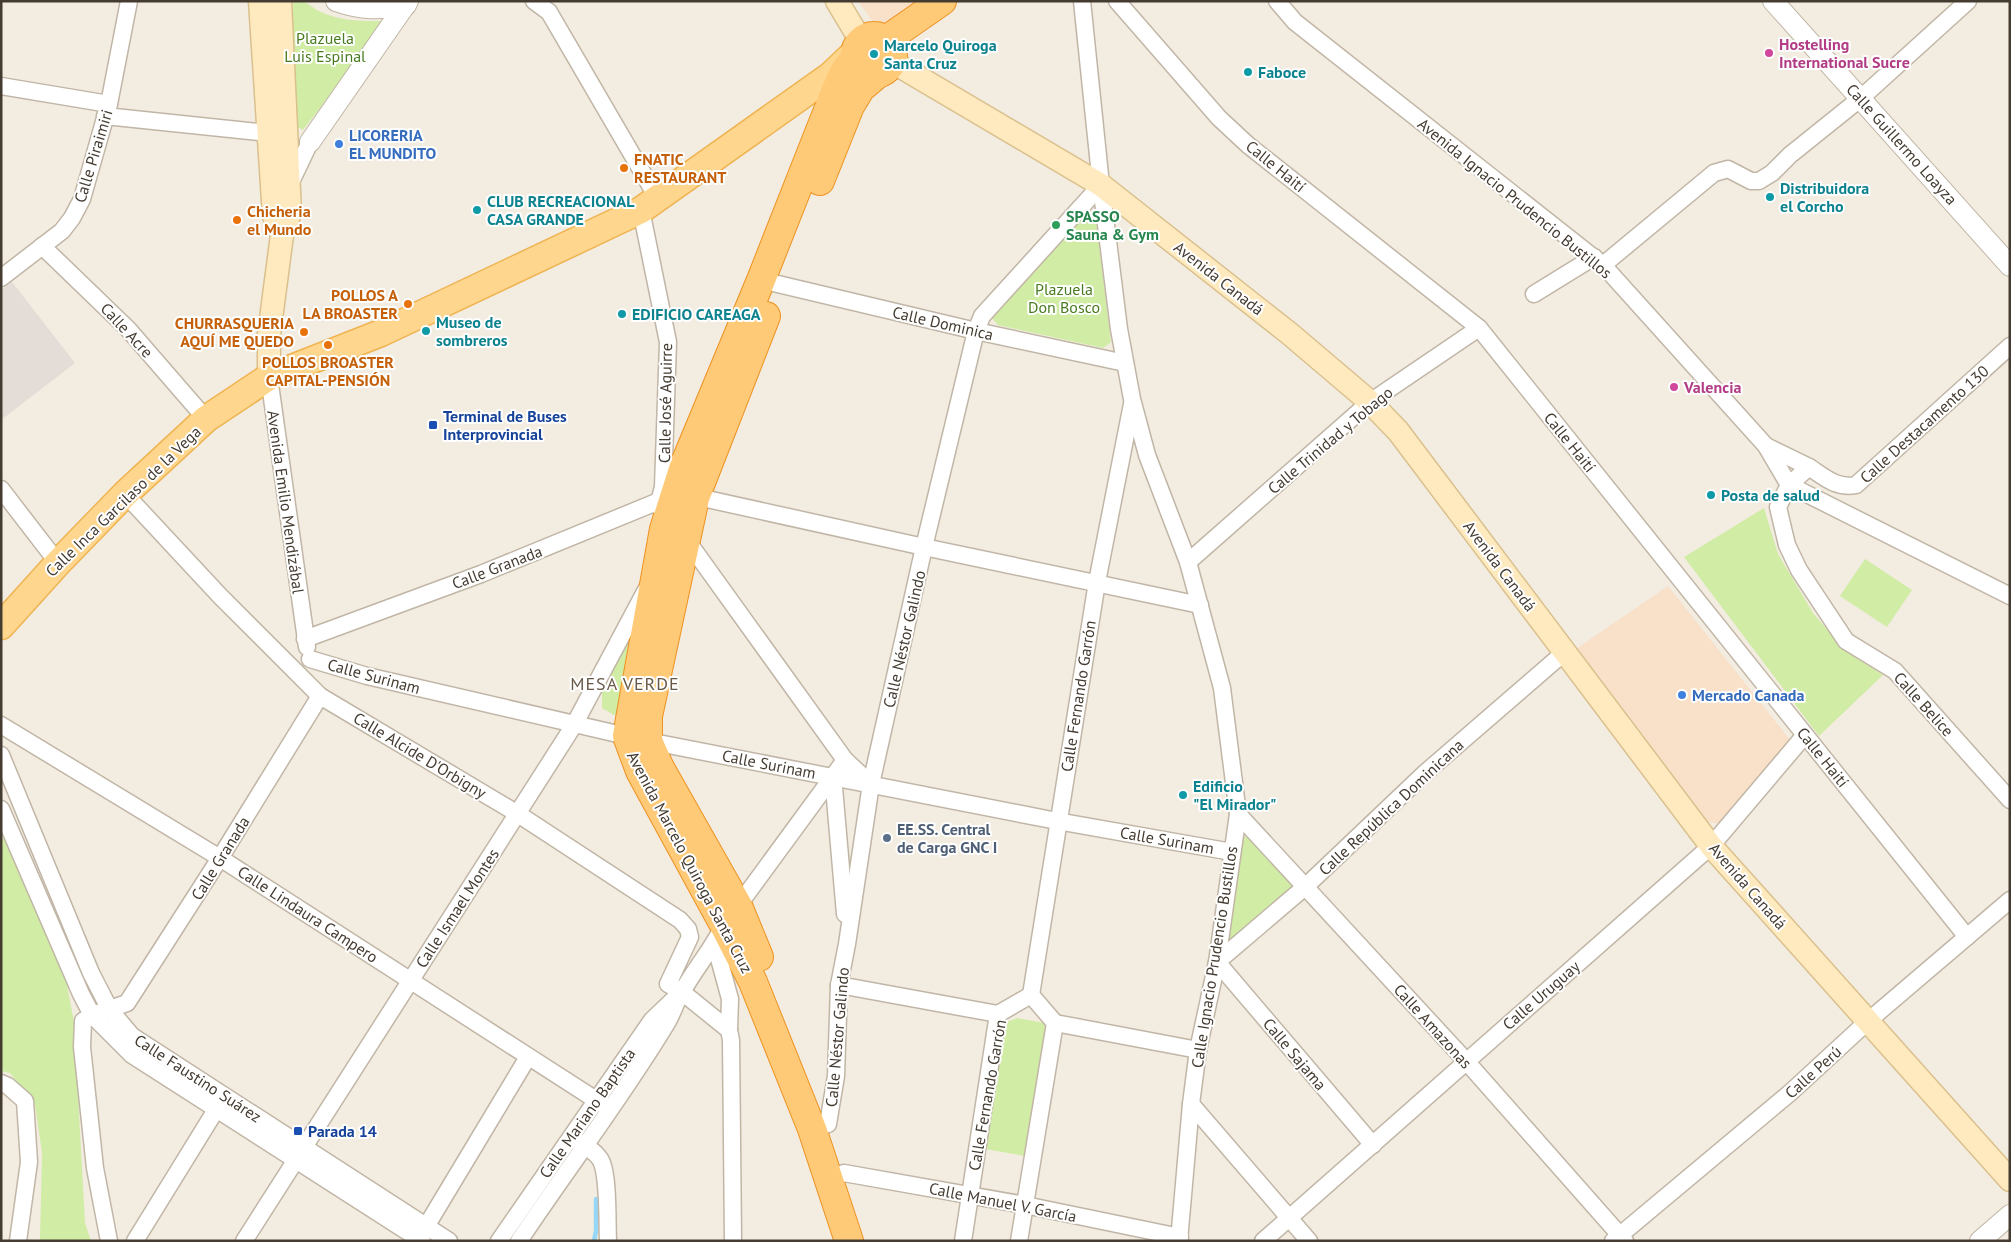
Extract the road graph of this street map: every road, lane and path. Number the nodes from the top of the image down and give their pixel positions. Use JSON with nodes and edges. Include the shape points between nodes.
{"nodes":[{"id":1,"x":129,"y":1,"type":"edge"},
{"id":2,"x":260,"y":1,"type":"edge"},
{"id":3,"x":280,"y":1,"type":"edge"},
{"id":4,"x":336,"y":1,"type":"edge"},
{"id":5,"x":534,"y":1,"type":"edge"},
{"id":6,"x":837,"y":1,"type":"edge"},
{"id":7,"x":942,"y":1,"type":"edge"},
{"id":8,"x":1082,"y":1,"type":"edge"},
{"id":9,"x":1116,"y":1,"type":"edge"},
{"id":10,"x":1277,"y":1,"type":"edge"},
{"id":11,"x":1773,"y":1,"type":"edge"},
{"id":12,"x":1968,"y":1,"type":"edge"},
{"id":13,"x":407,"y":3,"type":"edge"},
{"id":14,"x":863,"y":60,"type":"junction"},
{"id":15,"x":1,"y":86,"type":"edge"},
{"id":16,"x":1861,"y":98,"type":"junction"},
{"id":17,"x":107,"y":110,"type":"junction"},
{"id":18,"x":268,"y":133,"type":"junction"},
{"id":19,"x":310,"y":142,"type":"joint"},
{"id":20,"x":1101,"y":185,"type":"junction"},
{"id":21,"x":288,"y":188,"type":"junction"},
{"id":22,"x":649,"y":205,"type":"junction"},
{"id":23,"x":282,"y":235,"type":"junction"},
{"id":24,"x":42,"y":246,"type":"junction"},
{"id":25,"x":1599,"y":261,"type":"junction"},
{"id":26,"x":2010,"y":266,"type":"edge"},
{"id":27,"x":1,"y":278,"type":"edge"},
{"id":28,"x":770,"y":282,"type":"junction"},
{"id":29,"x":1534,"y":294,"type":"dead end"},
{"id":30,"x":1478,"y":328,"type":"junction"},
{"id":31,"x":976,"y":331,"type":"junction"},
{"id":32,"x":2010,"y":346,"type":"edge"},
{"id":33,"x":1125,"y":362,"type":"junction"},
{"id":34,"x":269,"y":377,"type":"junction"},
{"id":35,"x":1132,"y":399,"type":"junction"},
{"id":36,"x":1370,"y":402,"type":"junction"},
{"id":37,"x":206,"y":420,"type":"junction"},
{"id":38,"x":1766,"y":446,"type":"junction"},
{"id":39,"x":1809,"y":467,"type":"junction"},
{"id":40,"x":1789,"y":485,"type":"junction"},
{"id":41,"x":1,"y":489,"type":"edge"},
{"id":42,"x":125,"y":494,"type":"junction"},
{"id":43,"x":677,"y":496,"type":"junction"},
{"id":44,"x":686,"y":539,"type":"junction"},
{"id":45,"x":924,"y":547,"type":"junction"},
{"id":46,"x":1188,"y":562,"type":"junction"},
{"id":47,"x":58,"y":563,"type":"junction"},
{"id":48,"x":657,"y":567,"type":"junction"},
{"id":49,"x":1097,"y":582,"type":"junction"},
{"id":50,"x":2010,"y":596,"type":"edge"},
{"id":51,"x":1200,"y":605,"type":"junction"},
{"id":52,"x":1,"y":626,"type":"edge"},
{"id":53,"x":305,"y":639,"type":"junction"},
{"id":54,"x":1566,"y":651,"type":"junction"},
{"id":55,"x":310,"y":659,"type":"junction"},
{"id":56,"x":296,"y":673,"type":"junction"},
{"id":57,"x":320,"y":696,"type":"junction"},
{"id":58,"x":1,"y":725,"type":"edge"},
{"id":59,"x":574,"y":725,"type":"junction"},
{"id":60,"x":1806,"y":735,"type":"junction"},
{"id":61,"x":637,"y":738,"type":"junction"},
{"id":62,"x":1,"y":755,"type":"edge"},
{"id":63,"x":845,"y":760,"type":"junction"},
{"id":64,"x":833,"y":776,"type":"junction"},
{"id":65,"x":871,"y":784,"type":"junction"},
{"id":66,"x":2010,"y":800,"type":"edge"},
{"id":67,"x":1,"y":809,"type":"edge"},
{"id":68,"x":518,"y":814,"type":"junction"},
{"id":69,"x":1238,"y":814,"type":"junction"},
{"id":70,"x":1057,"y":821,"type":"junction"},
{"id":71,"x":5,"y":825,"type":"edge"},
{"id":72,"x":1711,"y":846,"type":"junction"},
{"id":73,"x":1232,"y":852,"type":"junction"},
{"id":74,"x":220,"y":858,"type":"junction"},
{"id":75,"x":1305,"y":887,"type":"junction"},
{"id":76,"x":2010,"y":900,"type":"edge"},
{"id":77,"x":726,"y":925,"type":"junction"},
{"id":78,"x":1967,"y":937,"type":"junction"},
{"id":79,"x":848,"y":944,"type":"junction"},
{"id":80,"x":1217,"y":962,"type":"junction"},
{"id":81,"x":410,"y":980,"type":"junction"},
{"id":82,"x":839,"y":985,"type":"junction"},
{"id":83,"x":682,"y":992,"type":"junction"},
{"id":84,"x":1031,"y":995,"type":"junction"},
{"id":85,"x":110,"y":1010,"type":"junction"},
{"id":86,"x":998,"y":1014,"type":"junction"},
{"id":87,"x":92,"y":1016,"type":"junction"},
{"id":88,"x":1867,"y":1022,"type":"junction"},
{"id":89,"x":1055,"y":1023,"type":"junction"},
{"id":90,"x":729,"y":1030,"type":"junction"},
{"id":91,"x":1198,"y":1050,"type":"junction"},
{"id":92,"x":528,"y":1057,"type":"junction"},
{"id":93,"x":1466,"y":1061,"type":"junction"},
{"id":94,"x":1,"y":1083,"type":"edge"},
{"id":95,"x":220,"y":1103,"type":"junction"},
{"id":96,"x":1191,"y":1104,"type":"junction"},
{"id":97,"x":604,"y":1105,"type":"junction"},
{"id":98,"x":820,"y":1126,"type":"junction"},
{"id":99,"x":578,"y":1141,"type":"junction"},
{"id":100,"x":1373,"y":1145,"type":"junction"},
{"id":101,"x":300,"y":1154,"type":"junction"},
{"id":102,"x":836,"y":1177,"type":"junction"},
{"id":103,"x":2010,"y":1180,"type":"edge"},
{"id":104,"x":970,"y":1196,"type":"junction"},
{"id":105,"x":1025,"y":1206,"type":"junction"},
{"id":106,"x":2010,"y":1215,"type":"edge"},
{"id":107,"x":1288,"y":1217,"type":"junction"},
{"id":108,"x":422,"y":1235,"type":"edge"},
{"id":109,"x":1179,"y":1239,"type":"edge"},
{"id":110,"x":1619,"y":1239,"type":"edge"},
{"id":111,"x":18,"y":1241,"type":"edge"},
{"id":112,"x":109,"y":1241,"type":"edge"},
{"id":113,"x":135,"y":1241,"type":"edge"},
{"id":114,"x":244,"y":1241,"type":"edge"},
{"id":115,"x":449,"y":1241,"type":"edge"},
{"id":116,"x":499,"y":1241,"type":"edge"},
{"id":117,"x":520,"y":1241,"type":"edge"},
{"id":118,"x":608,"y":1241,"type":"edge"},
{"id":119,"x":733,"y":1241,"type":"edge"},
{"id":120,"x":849,"y":1241,"type":"edge"},
{"id":121,"x":868,"y":1241,"type":"edge"},
{"id":122,"x":963,"y":1241,"type":"edge"},
{"id":123,"x":1019,"y":1241,"type":"edge"},
{"id":124,"x":1263,"y":1241,"type":"edge"},
{"id":125,"x":1309,"y":1241,"type":"edge"},
{"id":126,"x":1980,"y":1241,"type":"edge"}],
"edges":[{"from":1,"to":17,"type":"street","name":"Calle Piraimiri"},
{"from":2,"to":18,"type":"main road","name":"Avenida Emilio Mendizábal"},
{"from":3,"to":21,"type":"main road","name":"Avenida Emilio Mendizábal"},
{"from":4,"to":13,"type":"street","via":[[356,8],[375,9]]},
{"from":5,"to":22,"type":"street","name":"Calle José Aguirre","via":[[549,12]]},
{"from":6,"to":14,"type":"main road"},
{"from":7,"to":14,"type":"highway","name":"Avenida Marcelo Quiroga Santa Cruz"},
{"from":8,"to":20,"type":"street","name":"Calle Ignacio Prudencio Bustillos"},
{"from":9,"to":30,"type":"street","name":"Calle Haití","via":[[1219,118],[1248,145]]},
{"from":10,"to":25,"type":"street","name":"Avenida Ignacio Prudencio Bustillos","via":[[1295,22]]},
{"from":11,"to":16,"type":"street","name":"Calle Guillermo Loayza"},
{"from":12,"to":16,"type":"street"},
{"from":13,"to":19,"type":"street"},
{"from":14,"to":20,"type":"main road","name":"Avenida Canadá"},
{"from":14,"to":22,"type":"main road","name":"Calle Inca Garcilaso de la Vega"},
{"from":14,"to":28,"type":"highway","name":"Avenida Marcelo Quiroga Santa Cruz","via":[[861,88]]},
{"from":15,"to":17,"type":"street"},
{"from":16,"to":25,"type":"street","via":[[1772,173],[1750,181],[1728,169],[1714,173]]},
{"from":16,"to":26,"type":"street","name":"Calle Guillermo Loayza"},
{"from":17,"to":18,"type":"street"},
{"from":17,"to":24,"type":"street","name":"Calle Piraimiri","via":[[82,199],[62,231]]},
{"from":18,"to":23,"type":"main road","name":"Avenida Emilio Mendizábal","via":[[274,216]]},
{"from":19,"to":21,"type":"street"},
{"from":20,"to":31,"type":"street","name":"Calle Néstor Galindo","via":[[982,316]]},
{"from":20,"to":33,"type":"street","name":"Calle Ignacio Prudencio Bustillos","via":[[1118,329]]},
{"from":20,"to":36,"type":"main road","name":"Avenida Canadá","via":[[1290,334]]},
{"from":21,"to":23,"type":"main road","name":"Avenida Emilio Mendizábal","via":[[290,213]]},
{"from":22,"to":34,"type":"main road","name":"Calle Inca Garcilaso de la Vega","via":[[381,333]]},
{"from":22,"to":43,"type":"street","name":"Calle José Aguirre","via":[[668,342],[663,487]]},
{"from":23,"to":34,"type":"main road","name":"Avenida Emilio Mendizábal","via":[[269,334]]},
{"from":24,"to":27,"type":"street","name":"Calle Piraimiri"},
{"from":24,"to":37,"type":"street","name":"Calle Acre","via":[[128,330]]},
{"from":25,"to":29,"type":"street"},
{"from":25,"to":38,"type":"street","name":"Avenida Ignacio Prudencio Bustillos"},
{"from":28,"to":31,"type":"street","name":"Calle Dominica"},
{"from":28,"to":43,"type":"highway","name":"Avenida Marcelo Quiroga Santa Cruz"},
{"from":30,"to":36,"type":"street","name":"Calle Trinidad y Tobago"},
{"from":30,"to":60,"type":"street","name":"Calle Haití"},
{"from":31,"to":33,"type":"street","name":"Calle Dominica"},
{"from":31,"to":45,"type":"street","name":"Calle Néstor Galindo"},
{"from":32,"to":39,"type":"street","name":"Calle Destacamento 130","via":[[1856,486],[1836,484]]},
{"from":33,"to":35,"type":"street","name":"Calle Ignacio Prudencio Bustillos"},
{"from":34,"to":37,"type":"main road","name":"Calle Inca Garcilaso de la Vega"},
{"from":34,"to":53,"type":"street","name":"Avenida Emilio Mendizábal"},
{"from":35,"to":46,"type":"street","name":"Calle Ignacio Prudencio Bustillos","via":[[1147,455]]},
{"from":35,"to":49,"type":"street","name":"Calle Fernando Garrón"},
{"from":36,"to":46,"type":"street","name":"Calle Trinidad y Tobago"},
{"from":36,"to":54,"type":"main road","name":"Avenida Canadá","via":[[1398,432]]},
{"from":37,"to":42,"type":"main road","name":"Calle Inca Garcilaso de la Vega"},
{"from":38,"to":39,"type":"street","name":"Calle Destacamento 130"},
{"from":38,"to":40,"type":"street","name":"Avenida Ignacio Prudencio Bustillos"},
{"from":39,"to":40,"type":"street"},
{"from":40,"to":50,"type":"street"},
{"from":40,"to":66,"type":"street","name":"Calle Belice","via":[[1778,507],[1787,545],[1798,570],[1846,641],[1895,670]]},
{"from":41,"to":47,"type":"street"},
{"from":42,"to":47,"type":"main road","name":"Calle Inca Garcilaso de la Vega"},
{"from":42,"to":56,"type":"street","name":"Calle Alcide D'Orbigny"},
{"from":43,"to":44,"type":"highway","name":"Avenida Marcelo Quiroga Santa Cruz"},
{"from":43,"to":45,"type":"street"},
{"from":43,"to":48,"type":"highway","name":"Avenida Marcelo Quiroga Santa Cruz","via":[[664,529]]},
{"from":43,"to":53,"type":"street","name":"Calle Granada"},
{"from":44,"to":61,"type":"highway","name":"Avenida Marcelo Quiroga Santa Cruz","via":[[648,716]]},
{"from":44,"to":63,"type":"street"},
{"from":45,"to":49,"type":"street"},
{"from":45,"to":65,"type":"street","name":"Calle Néstor Galindo"},
{"from":46,"to":51,"type":"street","name":"Calle Ignacio Prudencio Bustillos"},
{"from":47,"to":52,"type":"main road","name":"Calle Inca Garcilaso de la Vega"},
{"from":48,"to":59,"type":"street","name":"Calle Ismael Montes"},
{"from":48,"to":61,"type":"highway","name":"Avenida Marcelo Quiroga Santa Cruz"},
{"from":49,"to":51,"type":"street"},
{"from":49,"to":70,"type":"street","name":"Calle Fernando Garrón"},
{"from":51,"to":69,"type":"street","name":"Calle Ignacio Prudencio Bustillos","via":[[1222,688]]},
{"from":53,"to":55,"type":"street","name":"Avenida Emilio Mendizábal"},
{"from":54,"to":72,"type":"main road","name":"Avenida Canadá"},
{"from":54,"to":75,"type":"street","name":"Calle República Dominicana","via":[[1425,773]]},
{"from":55,"to":56,"type":"street"},
{"from":55,"to":59,"type":"street","name":"Calle Surinam","via":[[366,676]]},
{"from":56,"to":57,"type":"street","name":"Calle Alcide D'Orbigny"},
{"from":57,"to":68,"type":"street","name":"Calle Alcide D'Orbigny"},
{"from":57,"to":74,"type":"street","name":"Calle Granada"},
{"from":58,"to":74,"type":"street","name":"Calle Lindaura Campero"},
{"from":59,"to":61,"type":"street","name":"Calle Surinam"},
{"from":59,"to":68,"type":"street","name":"Calle Ismael Montes"},
{"from":60,"to":72,"type":"street","name":"Calle Uruguay"},
{"from":60,"to":78,"type":"street","name":"Calle Haití"},
{"from":61,"to":64,"type":"street","name":"Calle Surinam"},
{"from":61,"to":77,"type":"highway","name":"Avenida Marcelo Quiroga Santa Cruz","via":[[660,768]]},
{"from":62,"to":85,"type":"street","name":"Calle Faustino Suárez","via":[[91,974]]},
{"from":63,"to":64,"type":"street","name":"Calle Mariano Baptista"},
{"from":63,"to":65,"type":"street"},
{"from":64,"to":65,"type":"street","name":"Calle Surinam"},
{"from":64,"to":77,"type":"street","name":"Calle Mariano Baptista"},
{"from":64,"to":79,"type":"street"},
{"from":65,"to":70,"type":"street","name":"Calle Surinam"},
{"from":65,"to":79,"type":"street","name":"Calle Néstor Galindo"},
{"from":67,"to":71,"type":"street","name":"Calle Faustino Suárez"},
{"from":68,"to":81,"type":"street","name":"Calle Ismael Montes"},
{"from":68,"to":83,"type":"street","name":"Calle Alcide D'Orbigny","via":[[680,920],[690,937],[668,984]]},
{"from":69,"to":73,"type":"street","name":"Calle Ignacio Prudencio Bustillos"},
{"from":69,"to":75,"type":"street","name":"Calle Amazonas"},
{"from":70,"to":73,"type":"street","name":"Calle Surinam"},
{"from":70,"to":84,"type":"street","name":"Calle Fernando Garrón"},
{"from":71,"to":87,"type":"street","name":"Calle Faustino Suárez"},
{"from":72,"to":88,"type":"main road","name":"Avenida Canadá"},
{"from":72,"to":93,"type":"street","name":"Calle Uruguay"},
{"from":73,"to":80,"type":"street","name":"Calle Ignacio Prudencio Bustillos"},
{"from":74,"to":81,"type":"street","name":"Calle Lindaura Campero"},
{"from":74,"to":85,"type":"street","name":"Calle Granada","via":[[127,1003]]},
{"from":75,"to":80,"type":"street","name":"Calle República Dominicana"},
{"from":75,"to":93,"type":"street","name":"Calle Amazonas"},
{"from":76,"to":78,"type":"street","name":"Calle Perú"},
{"from":77,"to":83,"type":"street","name":"Calle Mariano Baptista"},
{"from":77,"to":90,"type":"street"},
{"from":77,"to":98,"type":"highway","name":"Avenida Marcelo Quiroga Santa Cruz"},
{"from":78,"to":88,"type":"street","name":"Calle Perú"},
{"from":79,"to":82,"type":"street","name":"Calle Néstor Galindo"},
{"from":80,"to":91,"type":"street","name":"Calle Ignacio Prudencio Bustillos"},
{"from":80,"to":100,"type":"street","name":"Calle Sajama"},
{"from":81,"to":92,"type":"street","name":"Calle Lindaura Campero"},
{"from":81,"to":101,"type":"street","name":"Calle Ismael Montes"},
{"from":82,"to":86,"type":"street"},
{"from":82,"to":98,"type":"street","name":"Calle Néstor Galindo","via":[[836,1076]]},
{"from":83,"to":90,"type":"street"},
{"from":83,"to":97,"type":"street","name":"Calle Mariano Baptista","via":[[666,1024]]},
{"from":84,"to":86,"type":"street","name":"Calle Fernando Garrón"},
{"from":84,"to":89,"type":"street"},
{"from":85,"to":87,"type":"street","name":"Calle Granada"},
{"from":85,"to":95,"type":"street","name":"Calle Faustino Suárez","via":[[132,1036]]},
{"from":86,"to":104,"type":"street","name":"Calle Fernando Garrón"},
{"from":87,"to":95,"type":"street","name":"Calle Faustino Suárez","via":[[132,1055]]},
{"from":87,"to":112,"type":"street","via":[[83,1021],[82,1047],[95,1168]]},
{"from":88,"to":103,"type":"main road","name":"Avenida Canadá"},
{"from":88,"to":110,"type":"street","name":"Calle Perú","via":[[1791,1092]]},
{"from":89,"to":91,"type":"street"},
{"from":89,"to":105,"type":"street"},
{"from":90,"to":119,"type":"street"},
{"from":91,"to":96,"type":"street","name":"Calle Ignacio Prudencio Bustillos"},
{"from":92,"to":97,"type":"street","name":"Calle Lindaura Campero"},
{"from":92,"to":108,"type":"street"},
{"from":93,"to":100,"type":"street","name":"Calle Uruguay"},
{"from":93,"to":110,"type":"street","name":"Calle Amazonas"},
{"from":94,"to":111,"type":"street","via":[[26,1101],[30,1162]]},
{"from":95,"to":101,"type":"street","name":"Calle Faustino Suárez"},
{"from":95,"to":113,"type":"street"},
{"from":96,"to":107,"type":"street"},
{"from":96,"to":109,"type":"street","name":"Calle Ignacio Prudencio Bustillos"},
{"from":97,"to":99,"type":"street","name":"Calle Mariano Baptista"},
{"from":98,"to":102,"type":"highway","name":"Avenida Marcelo Quiroga Santa Cruz"},
{"from":99,"to":116,"type":"street","name":"Calle Mariano Baptista"},
{"from":99,"to":117,"type":"street","name":"Calle Mariano Baptista"},
{"from":99,"to":118,"type":"street","via":[[601,1160],[605,1172]]},
{"from":100,"to":107,"type":"street","name":"Calle Uruguay"},
{"from":101,"to":108,"type":"street","name":"Calle Faustino Suárez"},
{"from":101,"to":114,"type":"street","name":"Calle Ismael Montes"},
{"from":102,"to":104,"type":"street","name":"Calle Manuel V. García"},
{"from":102,"to":120,"type":"highway","name":"Avenida Marcelo Quiroga Santa Cruz"},
{"from":102,"to":121,"type":"highway","name":"Avenida Marcelo Quiroga Santa Cruz"},
{"from":104,"to":105,"type":"street","name":"Calle Manuel V. García"},
{"from":104,"to":122,"type":"street","name":"Calle Fernando Garrón"},
{"from":105,"to":109,"type":"street","name":"Calle Manuel V. García"},
{"from":105,"to":123,"type":"street"},
{"from":106,"to":126,"type":"street"},
{"from":107,"to":124,"type":"street","name":"Calle Uruguay"},
{"from":107,"to":125,"type":"street"},
{"from":108,"to":115,"type":"street","name":"Calle Faustino Suárez"}]}
